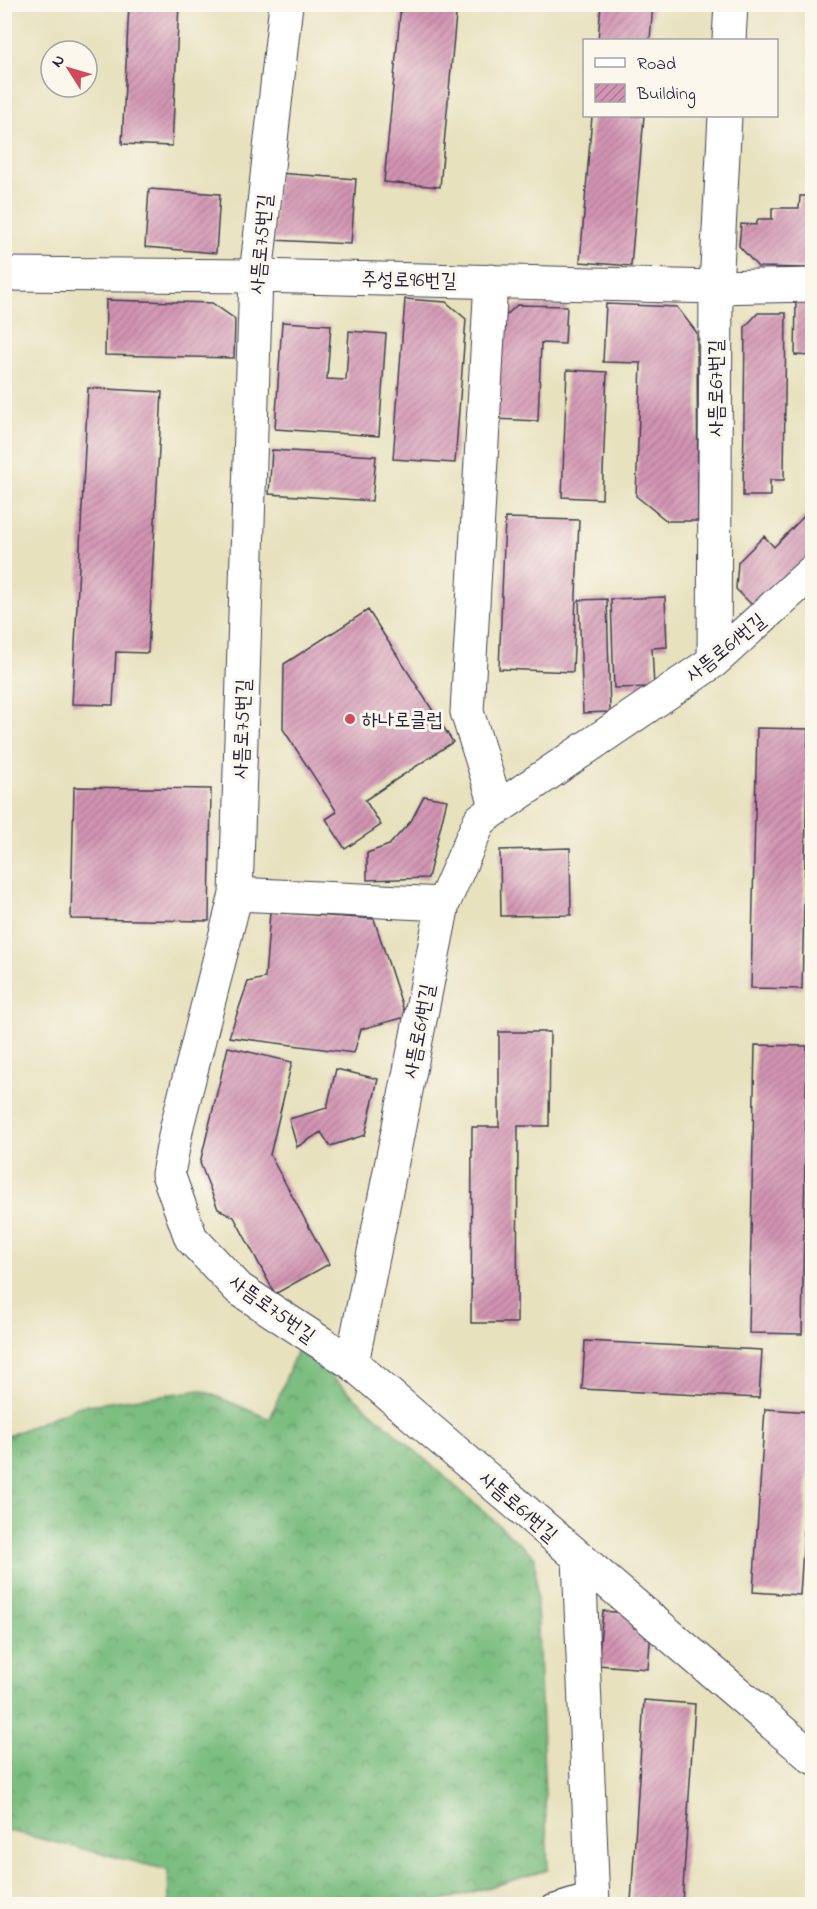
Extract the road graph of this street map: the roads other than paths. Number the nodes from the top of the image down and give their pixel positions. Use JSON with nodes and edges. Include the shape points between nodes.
{"nodes":[{"id":1,"x":285,"y":4,"type":"edge"},
{"id":2,"x":731,"y":4,"type":"edge"},
{"id":3,"x":729,"y":39,"type":"edge"},
{"id":4,"x":725,"y":117,"type":"edge"},
{"id":5,"x":4,"y":274,"type":"edge"},
{"id":6,"x":256,"y":276,"type":"junction"},
{"id":7,"x":491,"y":281,"type":"junction"},
{"id":8,"x":813,"y":285,"type":"edge"},
{"id":9,"x":716,"y":287,"type":"junction"},
{"id":10,"x":813,"y":572,"type":"edge"},
{"id":11,"x":714,"y":661,"type":"junction"},
{"id":12,"x":497,"y":808,"type":"junction"},
{"id":13,"x":236,"y":894,"type":"junction"},
{"id":14,"x":443,"y":904,"type":"junction"},
{"id":15,"x":352,"y":1363,"type":"junction"},
{"id":16,"x":579,"y":1557,"type":"junction"},
{"id":17,"x":813,"y":1757,"type":"edge"},
{"id":18,"x":593,"y":1898,"type":"edge"},
{"id":19,"x":550,"y":1905,"type":"edge"}],
"edges":[{"from":1,"to":6,"type":"street","name":"사뜸로75번길"},
{"from":2,"to":3,"type":"street"},
{"from":4,"to":9,"type":"street","name":"사뜸로67번길"},
{"from":5,"to":6,"type":"street","name":"주성로96번길"},
{"from":6,"to":7,"type":"street","name":"주성로96번길"},
{"from":6,"to":13,"type":"street","name":"사뜸로75번길"},
{"from":7,"to":9,"type":"street","name":"주성로96번길"},
{"from":7,"to":12,"type":"street","via":[[467,712]]},
{"from":8,"to":9,"type":"street","name":"주성로96번길"},
{"from":9,"to":11,"type":"street","name":"사뜸로67번길"},
{"from":10,"to":11,"type":"street","name":"사뜸로61번길"},
{"from":11,"to":12,"type":"street","name":"사뜸로61번길"},
{"from":12,"to":14,"type":"street","name":"사뜸로61번길","via":[[480,820]]},
{"from":13,"to":14,"type":"street"},
{"from":13,"to":15,"type":"street","name":"사뜸로75번길","via":[[168,1174],[191,1238],[239,1289]]},
{"from":14,"to":15,"type":"street","name":"사뜸로61번길"},
{"from":15,"to":16,"type":"street","name":"사뜸로61번길"},
{"from":16,"to":17,"type":"street","name":"사뜸로61번길"},
{"from":16,"to":18,"type":"street"},
{"from":18,"to":19,"type":"lane"}]}
